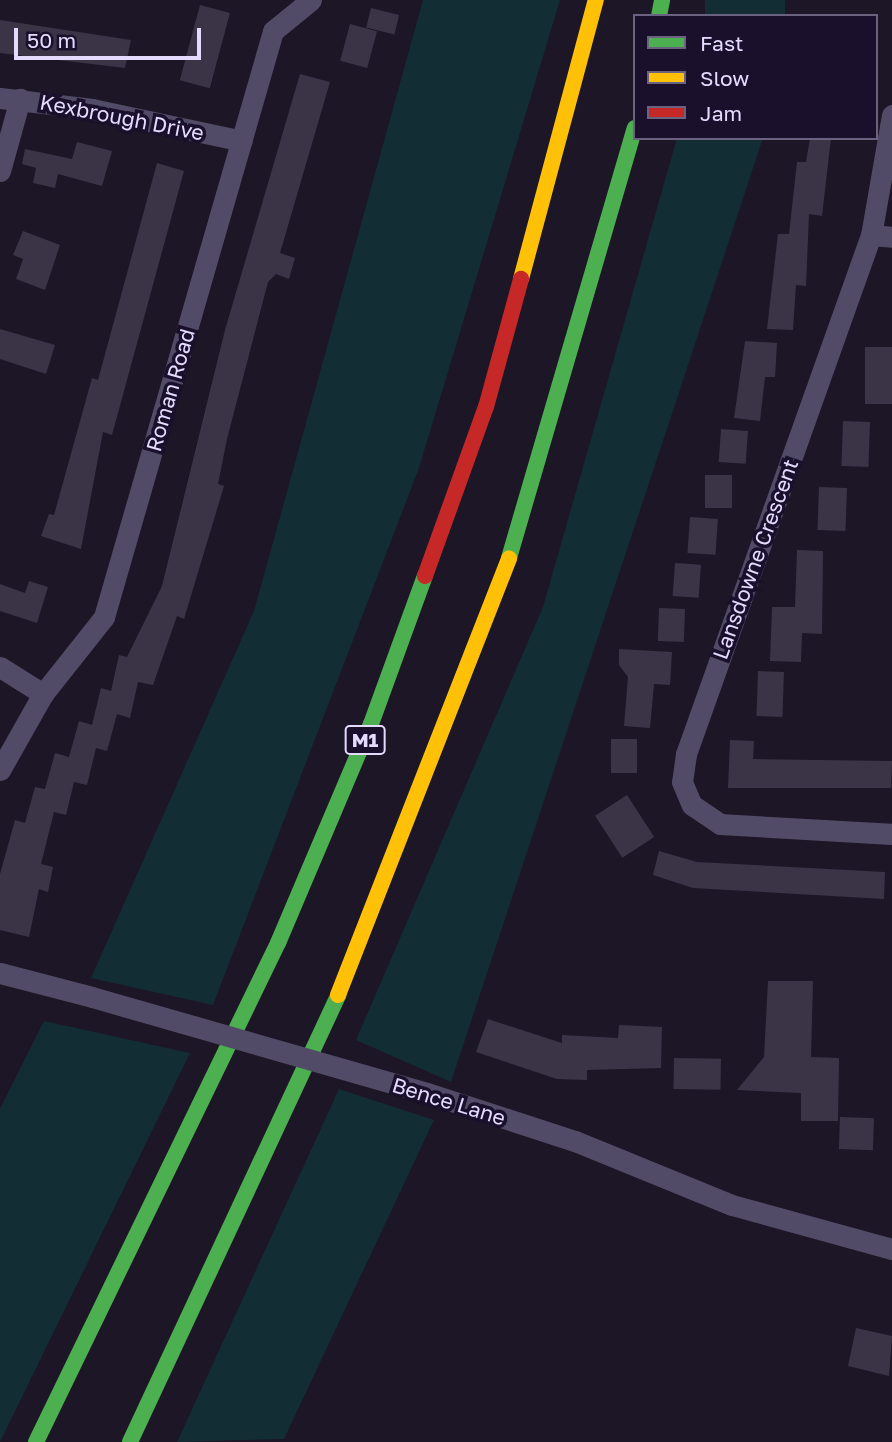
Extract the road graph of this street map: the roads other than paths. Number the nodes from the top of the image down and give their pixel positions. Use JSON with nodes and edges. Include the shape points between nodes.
{"nodes":[{"id":1,"x":311,"y":0,"type":"edge"},
{"id":2,"x":596,"y":0,"type":"edge"},
{"id":3,"x":10,"y":98,"type":"edge"},
{"id":4,"x":892,"y":115,"type":"edge"},
{"id":5,"x":633,"y":135,"type":"edge"},
{"id":6,"x":243,"y":141,"type":"junction"},
{"id":7,"x":0,"y":171,"type":"edge"},
{"id":8,"x":870,"y":235,"type":"junction"},
{"id":9,"x":892,"y":237,"type":"edge"},
{"id":10,"x":0,"y":667,"type":"edge"},
{"id":11,"x":43,"y":694,"type":"junction"},
{"id":12,"x":0,"y":770,"type":"edge"},
{"id":13,"x":892,"y":834,"type":"edge"},
{"id":14,"x":0,"y":972,"type":"edge"},
{"id":15,"x":892,"y":1249,"type":"edge"},
{"id":16,"x":36,"y":1442,"type":"edge"},
{"id":17,"x":130,"y":1442,"type":"edge"}],
"edges":[{"from":1,"to":6,"type":"street","name":"Roman Road","via":[[273,31]]},
{"from":2,"to":16,"type":"highway","number":"M1","via":[[485,407],[371,724],[278,943]]},
{"from":3,"to":6,"type":"street","name":"Kexbrough Drive"},
{"from":3,"to":7,"type":"street"},
{"from":4,"to":8,"type":"street","name":"Lansdowne Crescent"},
{"from":5,"to":17,"type":"highway","via":[[518,535],[362,942]]},
{"from":6,"to":11,"type":"street","name":"Roman Road","via":[[104,617]]},
{"from":8,"to":9,"type":"street"},
{"from":8,"to":13,"type":"street","name":"Lansdowne Crescent","via":[[685,754],[682,782],[692,805],[720,824]]},
{"from":10,"to":11,"type":"street"},
{"from":11,"to":12,"type":"street","name":"Roman Road"},
{"from":14,"to":15,"type":"street","name":"Bence Lane","bridge":true,"via":[[427,1093],[575,1141],[733,1205]]}]}
